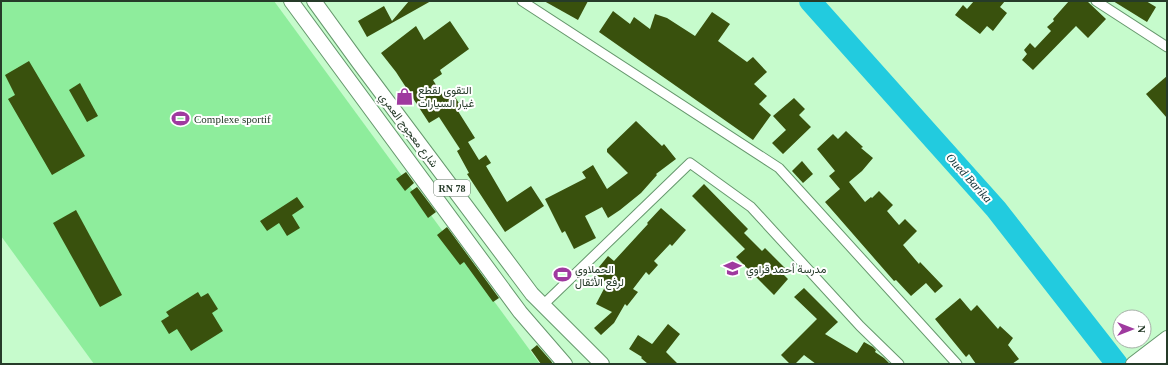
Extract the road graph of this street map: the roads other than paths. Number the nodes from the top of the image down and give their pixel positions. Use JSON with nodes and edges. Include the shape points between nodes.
{"nodes":[{"id":1,"x":291,"y":1,"type":"edge"},
{"id":2,"x":314,"y":1,"type":"edge"},
{"id":3,"x":522,"y":1,"type":"edge"},
{"id":4,"x":1096,"y":1,"type":"edge"},
{"id":5,"x":1167,"y":47,"type":"edge"},
{"id":6,"x":543,"y":305,"type":"junction"},
{"id":7,"x":1167,"y":338,"type":"edge"},
{"id":8,"x":1167,"y":353,"type":"edge"},
{"id":9,"x":564,"y":364,"type":"edge"},
{"id":10,"x":602,"y":364,"type":"edge"},
{"id":11,"x":899,"y":364,"type":"edge"},
{"id":12,"x":957,"y":364,"type":"edge"},
{"id":13,"x":1133,"y":364,"type":"edge"},
{"id":14,"x":1152,"y":364,"type":"edge"}],
"edges":[{"from":1,"to":9,"type":"main road","name":"شارع معجوج العمري","number":"RN 78","via":[[520,312]]},
{"from":2,"to":6,"type":"main road","name":"شارع معجوج العمري","number":"RN 78","via":[[532,294]]},
{"from":3,"to":12,"type":"street","via":[[779,168]]},
{"from":4,"to":5,"type":"street"},
{"from":6,"to":10,"type":"main road","name":"شارع معجوج العمري","number":"RN 78"},
{"from":6,"to":11,"type":"street","via":[[690,163],[751,207],[860,326]]},
{"from":7,"to":13,"type":"main road"},
{"from":8,"to":14,"type":"main road"}]}
